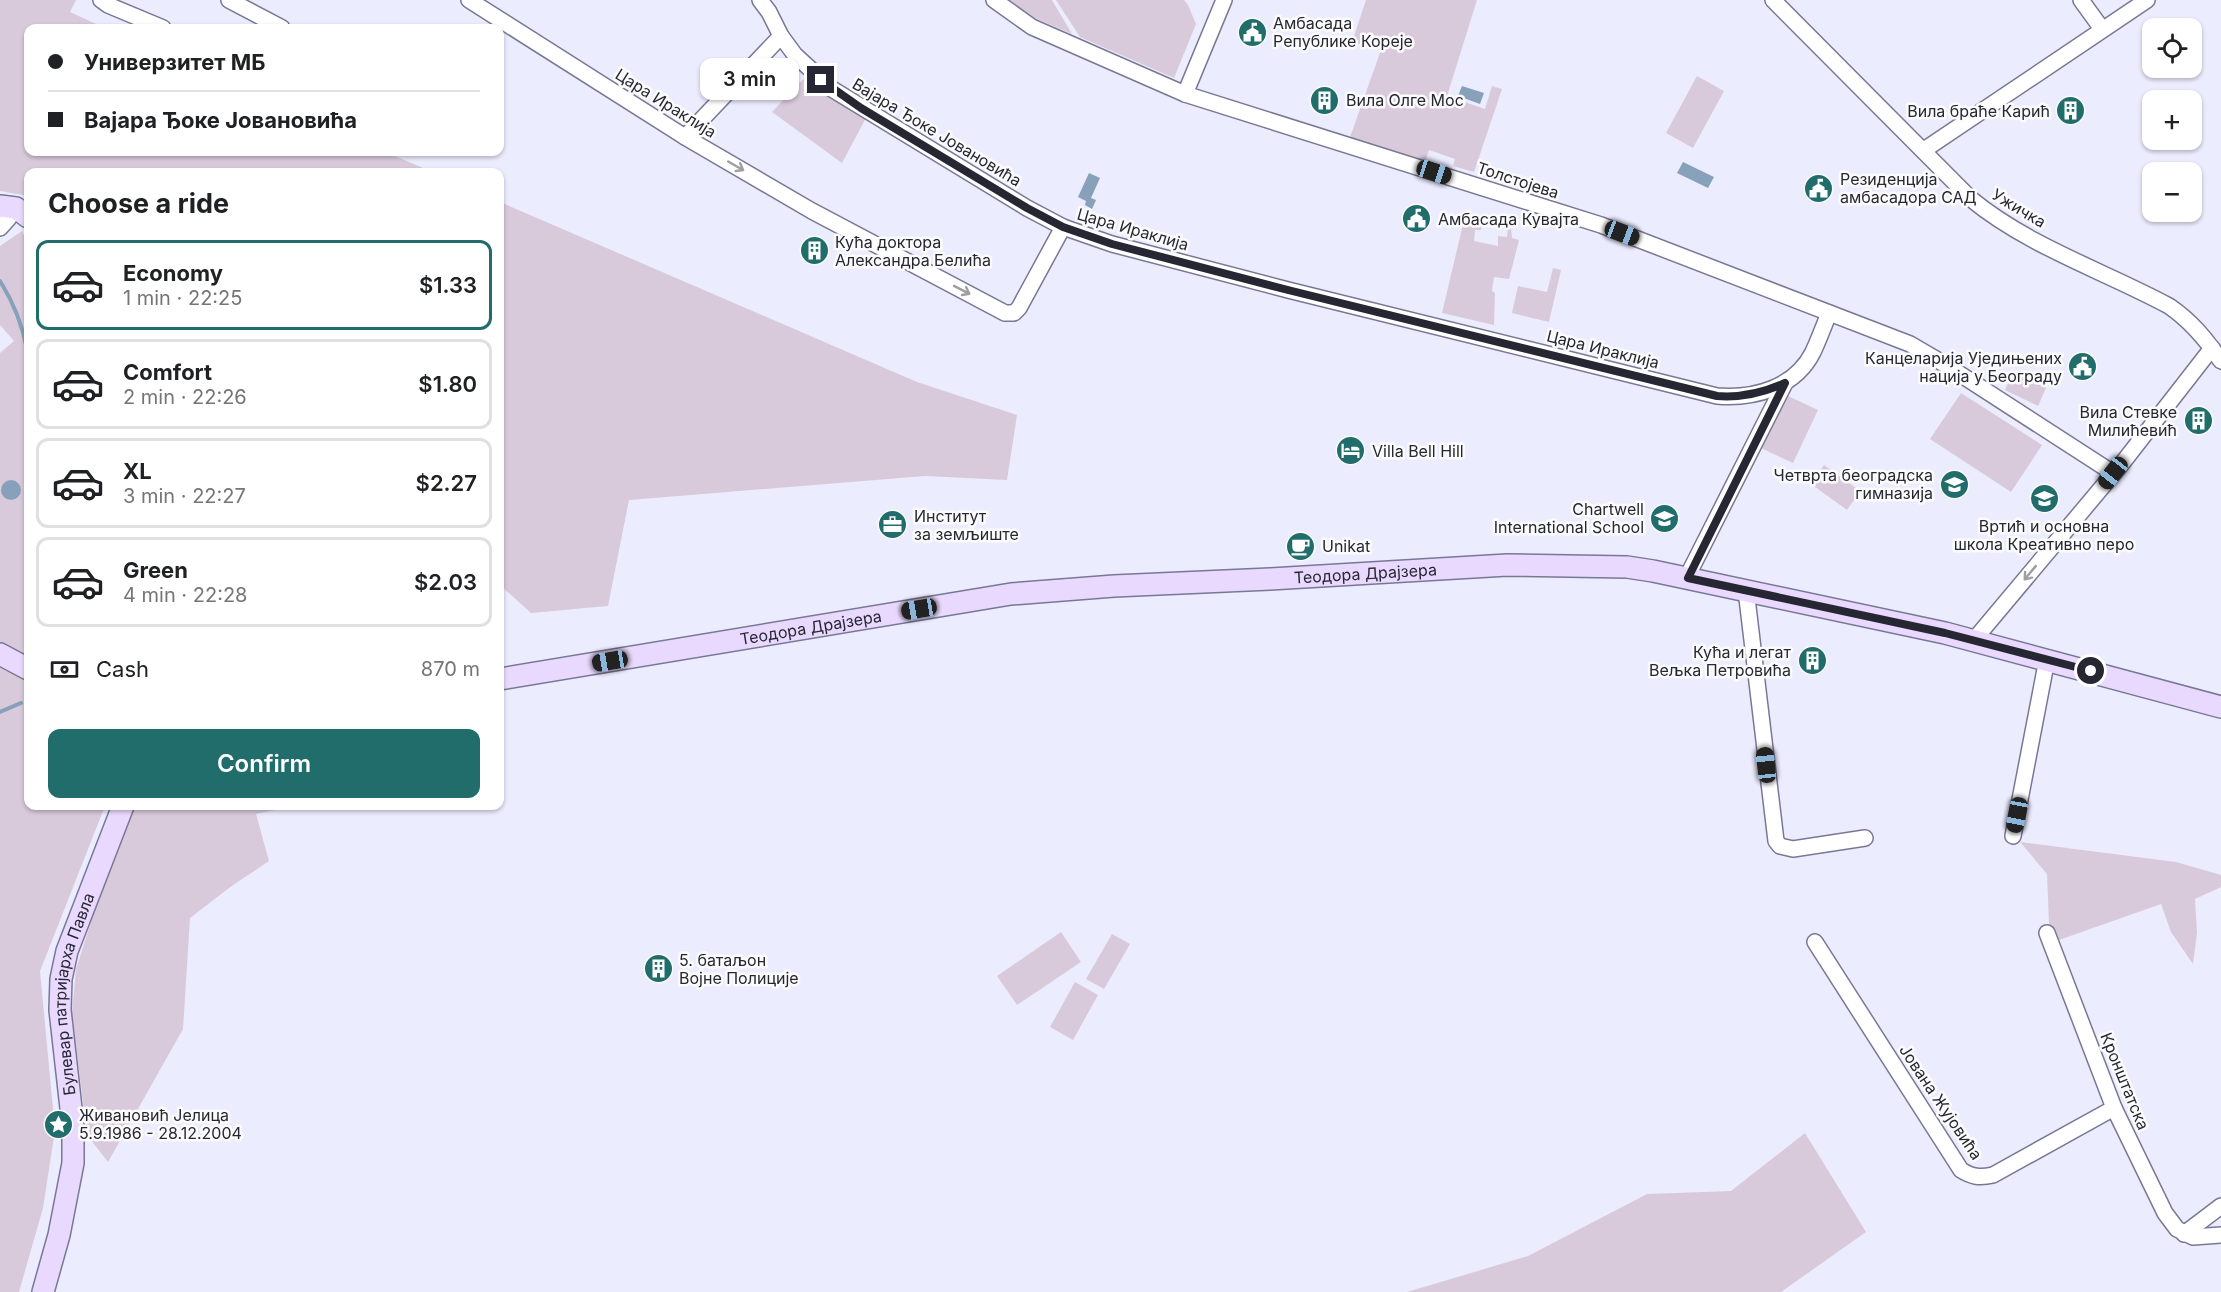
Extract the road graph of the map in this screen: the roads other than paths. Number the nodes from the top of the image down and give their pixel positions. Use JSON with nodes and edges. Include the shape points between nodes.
{"nodes":[{"id":1,"x":101,"y":0,"type":"edge"},
{"id":2,"x":229,"y":0,"type":"edge"},
{"id":3,"x":469,"y":0,"type":"edge"},
{"id":4,"x":760,"y":0,"type":"edge"},
{"id":5,"x":994,"y":0,"type":"edge"},
{"id":6,"x":1224,"y":0,"type":"edge"},
{"id":7,"x":1773,"y":0,"type":"edge"},
{"id":8,"x":2081,"y":0,"type":"edge"},
{"id":9,"x":2147,"y":0,"type":"edge"},
{"id":10,"x":153,"y":24,"type":"edge"},
{"id":11,"x":274,"y":24,"type":"edge"},
{"id":12,"x":2102,"y":29,"type":"junction"},
{"id":13,"x":781,"y":36,"type":"junction"},
{"id":14,"x":1185,"y":94,"type":"junction"},
{"id":15,"x":686,"y":137,"type":"junction"},
{"id":16,"x":1924,"y":150,"type":"junction"},
{"id":17,"x":14,"y":210,"type":"edge"},
{"id":18,"x":1063,"y":227,"type":"junction"},
{"id":19,"x":0,"y":228,"type":"edge"},
{"id":20,"x":1829,"y":313,"type":"junction"},
{"id":21,"x":2217,"y":355,"type":"edge"},
{"id":22,"x":1785,"y":383,"type":"junction"},
{"id":23,"x":2113,"y":473,"type":"junction"},
{"id":24,"x":1688,"y":578,"type":"junction"},
{"id":25,"x":1746,"y":590,"type":"junction"},
{"id":26,"x":1974,"y":640,"type":"junction"},
{"id":27,"x":0,"y":654,"type":"edge"},
{"id":28,"x":2047,"y":659,"type":"junction"},
{"id":29,"x":24,"y":667,"type":"edge"},
{"id":30,"x":504,"y":678,"type":"edge"},
{"id":31,"x":2221,"y":707,"type":"edge"},
{"id":32,"x":121,"y":810,"type":"edge"},
{"id":33,"x":2013,"y":836,"type":"dead end"},
{"id":34,"x":1864,"y":838,"type":"dead end"},
{"id":35,"x":2047,"y":933,"type":"dead end"},
{"id":36,"x":1815,"y":942,"type":"dead end"},
{"id":37,"x":2114,"y":1108,"type":"junction"},
{"id":38,"x":2221,"y":1206,"type":"edge"},
{"id":39,"x":2184,"y":1234,"type":"junction"},
{"id":40,"x":2221,"y":1235,"type":"edge"},
{"id":41,"x":43,"y":1292,"type":"edge"}],
"edges":[{"from":1,"to":10,"type":"street"},
{"from":2,"to":11,"type":"street"},
{"from":3,"to":15,"type":"street","name":"Цара Ираклија"},
{"from":4,"to":13,"type":"street","name":"Вајара Ђоке Јовановића"},
{"from":5,"to":14,"type":"street","name":"Толстојева","via":[[1032,27]]},
{"from":6,"to":14,"type":"street"},
{"from":7,"to":16,"type":"street","name":"Ужичка"},
{"from":8,"to":12,"type":"street"},
{"from":9,"to":12,"type":"street"},
{"from":12,"to":16,"type":"street"},
{"from":13,"to":15,"type":"street"},
{"from":13,"to":18,"type":"street","name":"Вајара Ђоке Јовановића","via":[[832,89]]},
{"from":14,"to":20,"type":"street","name":"Толстојева","via":[[1601,225]]},
{"from":15,"to":18,"type":"street","name":"Цара Ираклија","one_way":true,"via":[[812,212],[1009,314],[1019,308]]},
{"from":16,"to":21,"type":"street","name":"Ужичка","via":[[1971,200],[1998,220],[2169,306],[2192,323]]},
{"from":17,"to":19,"type":"street"},
{"from":18,"to":22,"type":"street","name":"Цара Ираклија","via":[[1112,244],[1288,290],[1717,396],[1757,394]]},
{"from":20,"to":22,"type":"street","name":"Цара Ираклија","via":[[1812,353]]},
{"from":20,"to":23,"type":"street","name":"Толстојева","via":[[1922,350]]},
{"from":21,"to":23,"type":"street"},
{"from":22,"to":24,"type":"street"},
{"from":23,"to":26,"type":"street","one_way":true},
{"from":24,"to":25,"type":"main road","name":"Теодора Драјзера"},
{"from":24,"to":30,"type":"main road","name":"Теодора Драјзера","via":[[1628,567],[1507,565],[1021,593]]},
{"from":25,"to":26,"type":"main road","name":"Теодора Драјзера"},
{"from":25,"to":34,"type":"street","via":[[1776,841],[1793,849]]},
{"from":26,"to":28,"type":"main road","name":"Теодора Драјзера"},
{"from":27,"to":29,"type":"main road"},
{"from":28,"to":31,"type":"main road","name":"Теодора Драјзера"},
{"from":28,"to":33,"type":"street"},
{"from":32,"to":41,"type":"main road","name":"Булевар патријарха Павла","via":[[67,951],[61,979],[60,1010],[73,1126],[73,1163]]},
{"from":35,"to":37,"type":"street","name":"Кронштатска"},
{"from":36,"to":37,"type":"street","name":"Јована Жујовића","via":[[1967,1174],[1993,1175]]},
{"from":37,"to":39,"type":"street","name":"Кронштатска","via":[[2161,1205]]},
{"from":38,"to":39,"type":"street"},
{"from":39,"to":40,"type":"street"}]}
